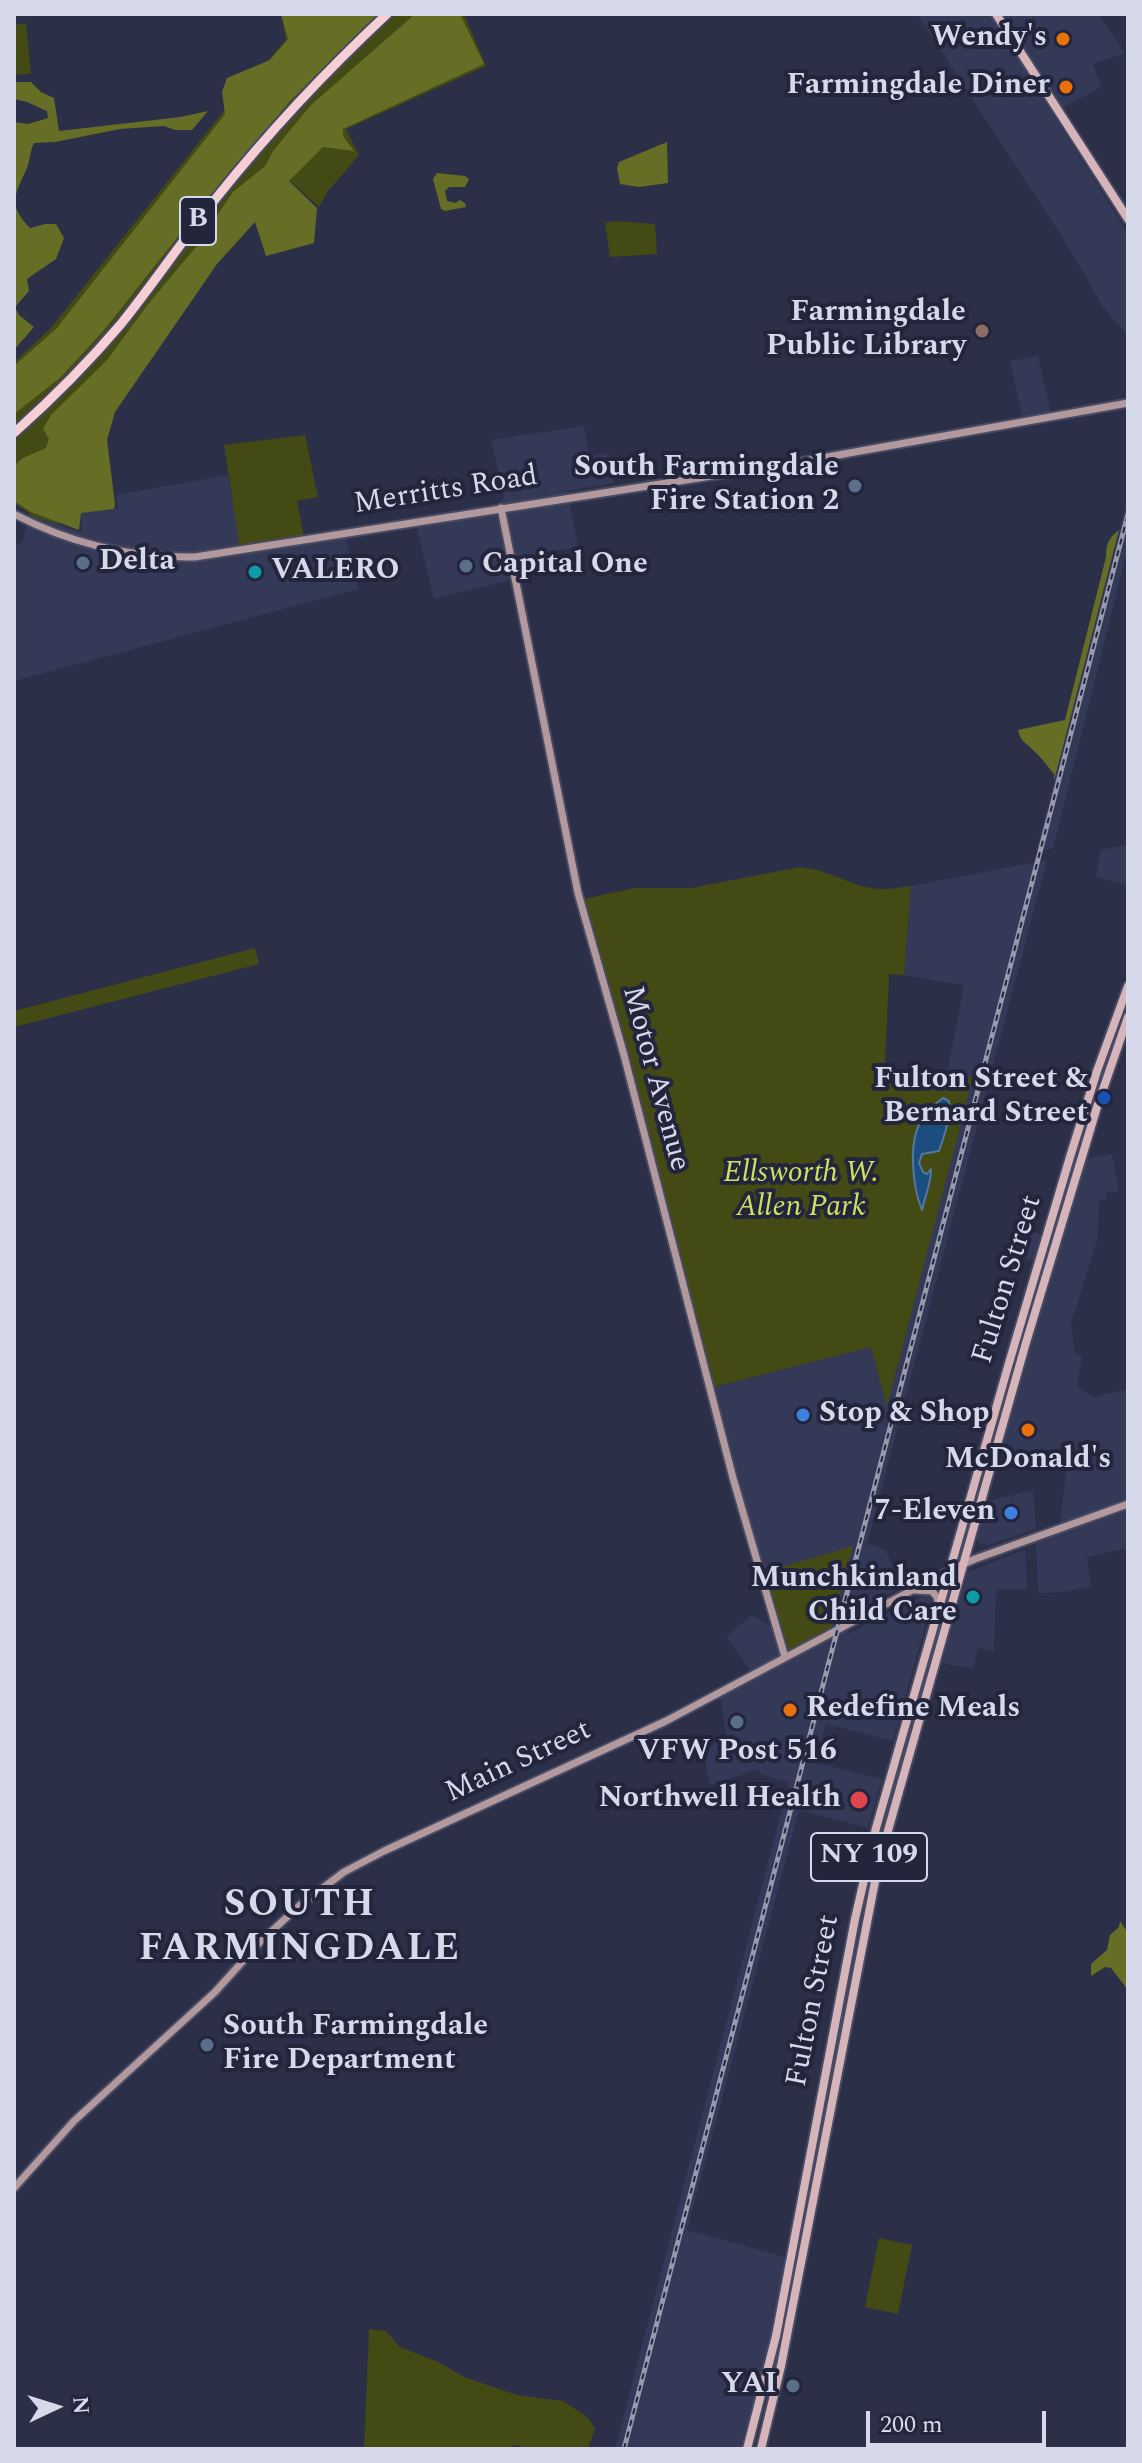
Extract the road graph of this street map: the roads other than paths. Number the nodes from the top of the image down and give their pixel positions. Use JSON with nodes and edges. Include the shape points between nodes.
{"nodes":[{"id":1,"x":387,"y":14,"type":"edge"},
{"id":2,"x":996,"y":14,"type":"edge"},
{"id":3,"x":1128,"y":219,"type":"edge"},
{"id":4,"x":1128,"y":403,"type":"edge"},
{"id":5,"x":14,"y":433,"type":"edge"},
{"id":6,"x":501,"y":508,"type":"junction"},
{"id":7,"x":14,"y":514,"type":"edge"},
{"id":8,"x":1128,"y":986,"type":"edge"},
{"id":9,"x":1128,"y":1017,"type":"edge"},
{"id":10,"x":1084,"y":1110,"type":"junction"},
{"id":11,"x":1070,"y":1157,"type":"junction"},
{"id":12,"x":1081,"y":1158,"type":"junction"},
{"id":13,"x":1066,"y":1209,"type":"junction"},
{"id":14,"x":1024,"y":1313,"type":"junction"},
{"id":15,"x":1014,"y":1384,"type":"junction"},
{"id":16,"x":1128,"y":1504,"type":"edge"},
{"id":17,"x":963,"y":1564,"type":"junction"},
{"id":18,"x":950,"y":1570,"type":"junction"},
{"id":19,"x":912,"y":1590,"type":"junction"},
{"id":20,"x":939,"y":1606,"type":"junction"},
{"id":21,"x":785,"y":1657,"type":"junction"},
{"id":22,"x":14,"y":2188,"type":"edge"},
{"id":23,"x":747,"y":2449,"type":"edge"},
{"id":24,"x":761,"y":2449,"type":"edge"}],
"edges":[{"from":1,"to":5,"type":"highway","number":"B","via":[[278,125],[119,326]]},
{"from":2,"to":3,"type":"main road"},
{"from":4,"to":6,"type":"main road","name":"Merritts Road"},
{"from":6,"to":7,"type":"main road","name":"Merritts Road","via":[[195,557],[97,547]]},
{"from":6,"to":21,"type":"main road","name":"Motor Avenue","via":[[578,893]]},
{"from":8,"to":10,"type":"main road","name":"Fulton Street","number":"NY 109"},
{"from":9,"to":12,"type":"main road","name":"Fulton Street","number":"NY 109"},
{"from":10,"to":11,"type":"main road","name":"Fulton Street","number":"NY 109"},
{"from":10,"to":12,"type":"main road","via":[[1077,1151]]},
{"from":11,"to":13,"type":"main road","via":[[1075,1164]]},
{"from":11,"to":14,"type":"main road","name":"Fulton Street","number":"NY 109"},
{"from":12,"to":13,"type":"main road","name":"Fulton Street","number":"NY 109"},
{"from":13,"to":15,"type":"main road","name":"Fulton Street","number":"NY 109"},
{"from":14,"to":15,"type":"main road","via":[[1009,1375]]},
{"from":14,"to":18,"type":"main road","name":"Fulton Street","number":"NY 109"},
{"from":15,"to":17,"type":"main road","name":"Fulton Street","number":"NY 109"},
{"from":16,"to":17,"type":"main road","name":"Main Street"},
{"from":17,"to":18,"type":"main road","name":"Main Street"},
{"from":17,"to":24,"type":"main road","name":"Fulton Street","number":"NY 109","via":[[875,1877]]},
{"from":18,"to":19,"type":"main road","name":"Main Street"},
{"from":18,"to":20,"type":"main road","name":"Fulton Street","number":"NY 109"},
{"from":19,"to":20,"type":"main road","via":[[932,1591]]},
{"from":19,"to":21,"type":"main road","name":"Main Street"},
{"from":20,"to":23,"type":"main road","name":"Fulton Street","number":"NY 109","via":[[862,1887],[764,2386]]},
{"from":21,"to":22,"type":"main road","name":"Main Street","via":[[666,1721],[366,1860],[323,1886],[74,2121]]}]}
